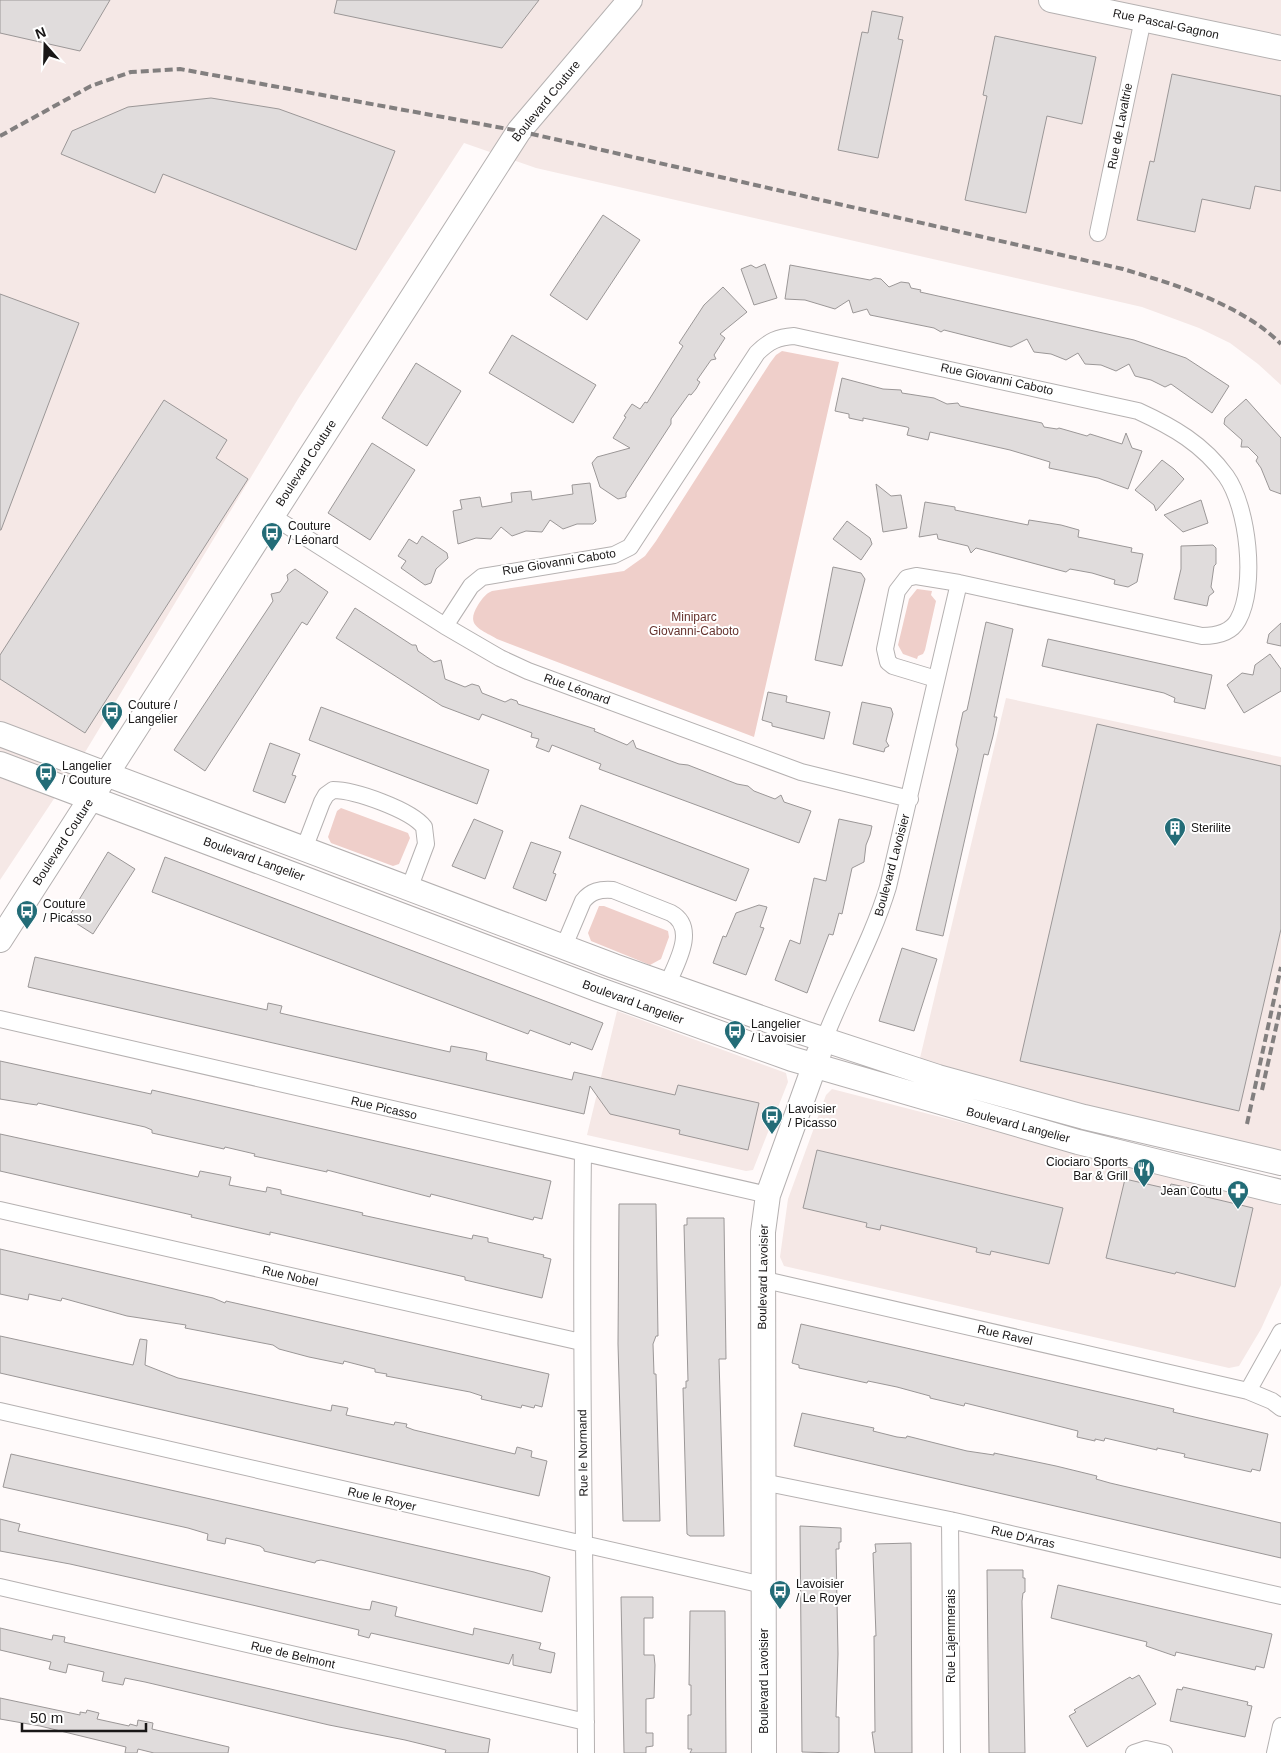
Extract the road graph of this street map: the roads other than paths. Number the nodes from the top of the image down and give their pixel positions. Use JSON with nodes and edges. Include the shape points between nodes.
{"nodes":[{"id":1,"x":630,"y":0,"type":"edge"},
{"id":2,"x":1051,"y":0,"type":"edge"},
{"id":3,"x":1143,"y":19,"type":"junction"},
{"id":4,"x":1281,"y":48,"type":"edge"},
{"id":5,"x":1098,"y":233,"type":"dead end"},
{"id":6,"x":272,"y":516,"type":"junction"},
{"id":7,"x":960,"y":583,"type":"junction"},
{"id":8,"x":445,"y":626,"type":"junction"},
{"id":9,"x":936,"y":679,"type":"junction"},
{"id":10,"x":0,"y":734,"type":"edge"},
{"id":11,"x":0,"y":764,"type":"edge"},
{"id":12,"x":106,"y":774,"type":"junction"},
{"id":13,"x":91,"y":798,"type":"junction"},
{"id":14,"x":910,"y":799,"type":"junction"},
{"id":15,"x":304,"y":849,"type":"junction"},
{"id":16,"x":408,"y":889,"type":"junction"},
{"id":17,"x":0,"y":940,"type":"edge"},
{"id":18,"x":564,"y":946,"type":"junction"},
{"id":19,"x":667,"y":985,"type":"junction"},
{"id":20,"x":0,"y":1019,"type":"edge"},
{"id":21,"x":824,"y":1040,"type":"junction"},
{"id":22,"x":814,"y":1066,"type":"junction"},
{"id":23,"x":583,"y":1154,"type":"junction"},
{"id":24,"x":1281,"y":1163,"type":"edge"},
{"id":25,"x":1281,"y":1192,"type":"edge"},
{"id":26,"x":768,"y":1194,"type":"junction"},
{"id":27,"x":0,"y":1210,"type":"edge"},
{"id":28,"x":761,"y":1279,"type":"junction"},
{"id":29,"x":1281,"y":1332,"type":"edge"},
{"id":30,"x":581,"y":1342,"type":"junction"},
{"id":31,"x":1248,"y":1391,"type":"junction"},
{"id":32,"x":1281,"y":1408,"type":"edge"},
{"id":33,"x":0,"y":1411,"type":"edge"},
{"id":34,"x":763,"y":1482,"type":"junction"},
{"id":35,"x":950,"y":1520,"type":"junction"},
{"id":36,"x":586,"y":1545,"type":"junction"},
{"id":37,"x":763,"y":1584,"type":"junction"},
{"id":38,"x":0,"y":1587,"type":"edge"},
{"id":39,"x":1281,"y":1596,"type":"edge"},
{"id":40,"x":586,"y":1722,"type":"junction"},
{"id":41,"x":1281,"y":1726,"type":"edge"},
{"id":42,"x":586,"y":1753,"type":"edge"},
{"id":43,"x":764,"y":1753,"type":"edge"},
{"id":44,"x":952,"y":1753,"type":"edge"},
{"id":45,"x":1134,"y":1753,"type":"edge"},
{"id":46,"x":1164,"y":1753,"type":"edge"},
{"id":47,"x":1275,"y":1753,"type":"edge"}],
"edges":[{"from":1,"to":6,"type":"main road","name":"Boulevard Couture","via":[[519,131]]},
{"from":2,"to":3,"type":"main road","name":"Rue Pascal-Gagnon"},
{"from":3,"to":4,"type":"main road","name":"Rue Pascal-Gagnon"},
{"from":3,"to":5,"type":"street","name":"Rue de Lavaltrie"},
{"from":6,"to":8,"type":"street","name":"Rue Léonard"},
{"from":6,"to":12,"type":"main road","name":"Boulevard Couture"},
{"from":7,"to":8,"type":"street","name":"Rue Giovanni Caboto","via":[[1202,636],[1215,636],[1238,621],[1247,581],[1248,534],[1237,495],[1227,476],[1203,448],[1172,426],[1138,411],[794,336],[779,336],[757,353],[630,547],[605,557],[482,577],[471,586]]},
{"from":7,"to":9,"type":"street","name":"Boulevard Lavoisier"},
{"from":7,"to":9,"type":"street","via":[[916,576],[907,578],[898,591],[885,649],[888,662],[898,669]]},
{"from":8,"to":14,"type":"street","name":"Rue Léonard","via":[[528,671],[784,766]]},
{"from":9,"to":14,"type":"street","name":"Boulevard Lavoisier"},
{"from":10,"to":12,"type":"main road","name":"Boulevard Langelier"},
{"from":11,"to":13,"type":"main road","name":"Boulevard Langelier"},
{"from":12,"to":13,"type":"main road","name":"Boulevard Couture"},
{"from":12,"to":15,"type":"main road","name":"Boulevard Langelier"},
{"from":13,"to":17,"type":"main road","name":"Boulevard Couture"},
{"from":13,"to":22,"type":"main road","name":"Boulevard Langelier","via":[[620,998]]},
{"from":14,"to":21,"type":"street","name":"Boulevard Lavoisier","via":[[880,914]]},
{"from":15,"to":16,"type":"main road","name":"Boulevard Langelier"},
{"from":15,"to":16,"type":"street","via":[[322,802],[333,790],[352,793],[410,815],[424,827],[426,844]]},
{"from":16,"to":18,"type":"main road","name":"Boulevard Langelier"},
{"from":18,"to":19,"type":"main road","name":"Boulevard Langelier"},
{"from":18,"to":19,"type":"street","via":[[588,895],[604,889],[613,890],[671,913],[684,925],[684,944]]},
{"from":19,"to":21,"type":"main road","name":"Boulevard Langelier"},
{"from":20,"to":23,"type":"street","name":"Rue Picasso"},
{"from":21,"to":22,"type":"main road","name":"Boulevard Lavoisier"},
{"from":21,"to":24,"type":"main road","name":"Boulevard Langelier","via":[[938,1077],[1084,1117]]},
{"from":22,"to":25,"type":"main road","name":"Boulevard Langelier","via":[[1078,1142]]},
{"from":22,"to":26,"type":"main road","name":"Boulevard Lavoisier"},
{"from":23,"to":26,"type":"street","name":"Rue Picasso"},
{"from":23,"to":30,"type":"street","name":"Rue le Normand"},
{"from":26,"to":28,"type":"main road","name":"Boulevard Lavoisier","via":[[762,1232]]},
{"from":27,"to":30,"type":"street","name":"Rue Nobel"},
{"from":28,"to":31,"type":"street","name":"Rue Ravel"},
{"from":28,"to":34,"type":"main road","name":"Boulevard Lavoisier"},
{"from":29,"to":31,"type":"street"},
{"from":30,"to":36,"type":"street","name":"Rue le Normand"},
{"from":31,"to":32,"type":"street","name":"Rue Ravel"},
{"from":33,"to":36,"type":"street","name":"Rue le Royer"},
{"from":34,"to":35,"type":"street","name":"Rue D'Arras"},
{"from":34,"to":37,"type":"main road","name":"Boulevard Lavoisier"},
{"from":35,"to":39,"type":"street","name":"Rue D'Arras"},
{"from":35,"to":44,"type":"street","name":"Rue Lajemmerais"},
{"from":36,"to":37,"type":"street","name":"Rue le Royer"},
{"from":36,"to":40,"type":"street","name":"Rue le Normand"},
{"from":37,"to":43,"type":"main road","name":"Boulevard Lavoisier"},
{"from":38,"to":40,"type":"street","name":"Rue de Belmont"},
{"from":40,"to":42,"type":"street","name":"Rue le Normand"},
{"from":41,"to":47,"type":"street"},
{"from":45,"to":46,"type":"street","via":[[1146,1749]]}]}
